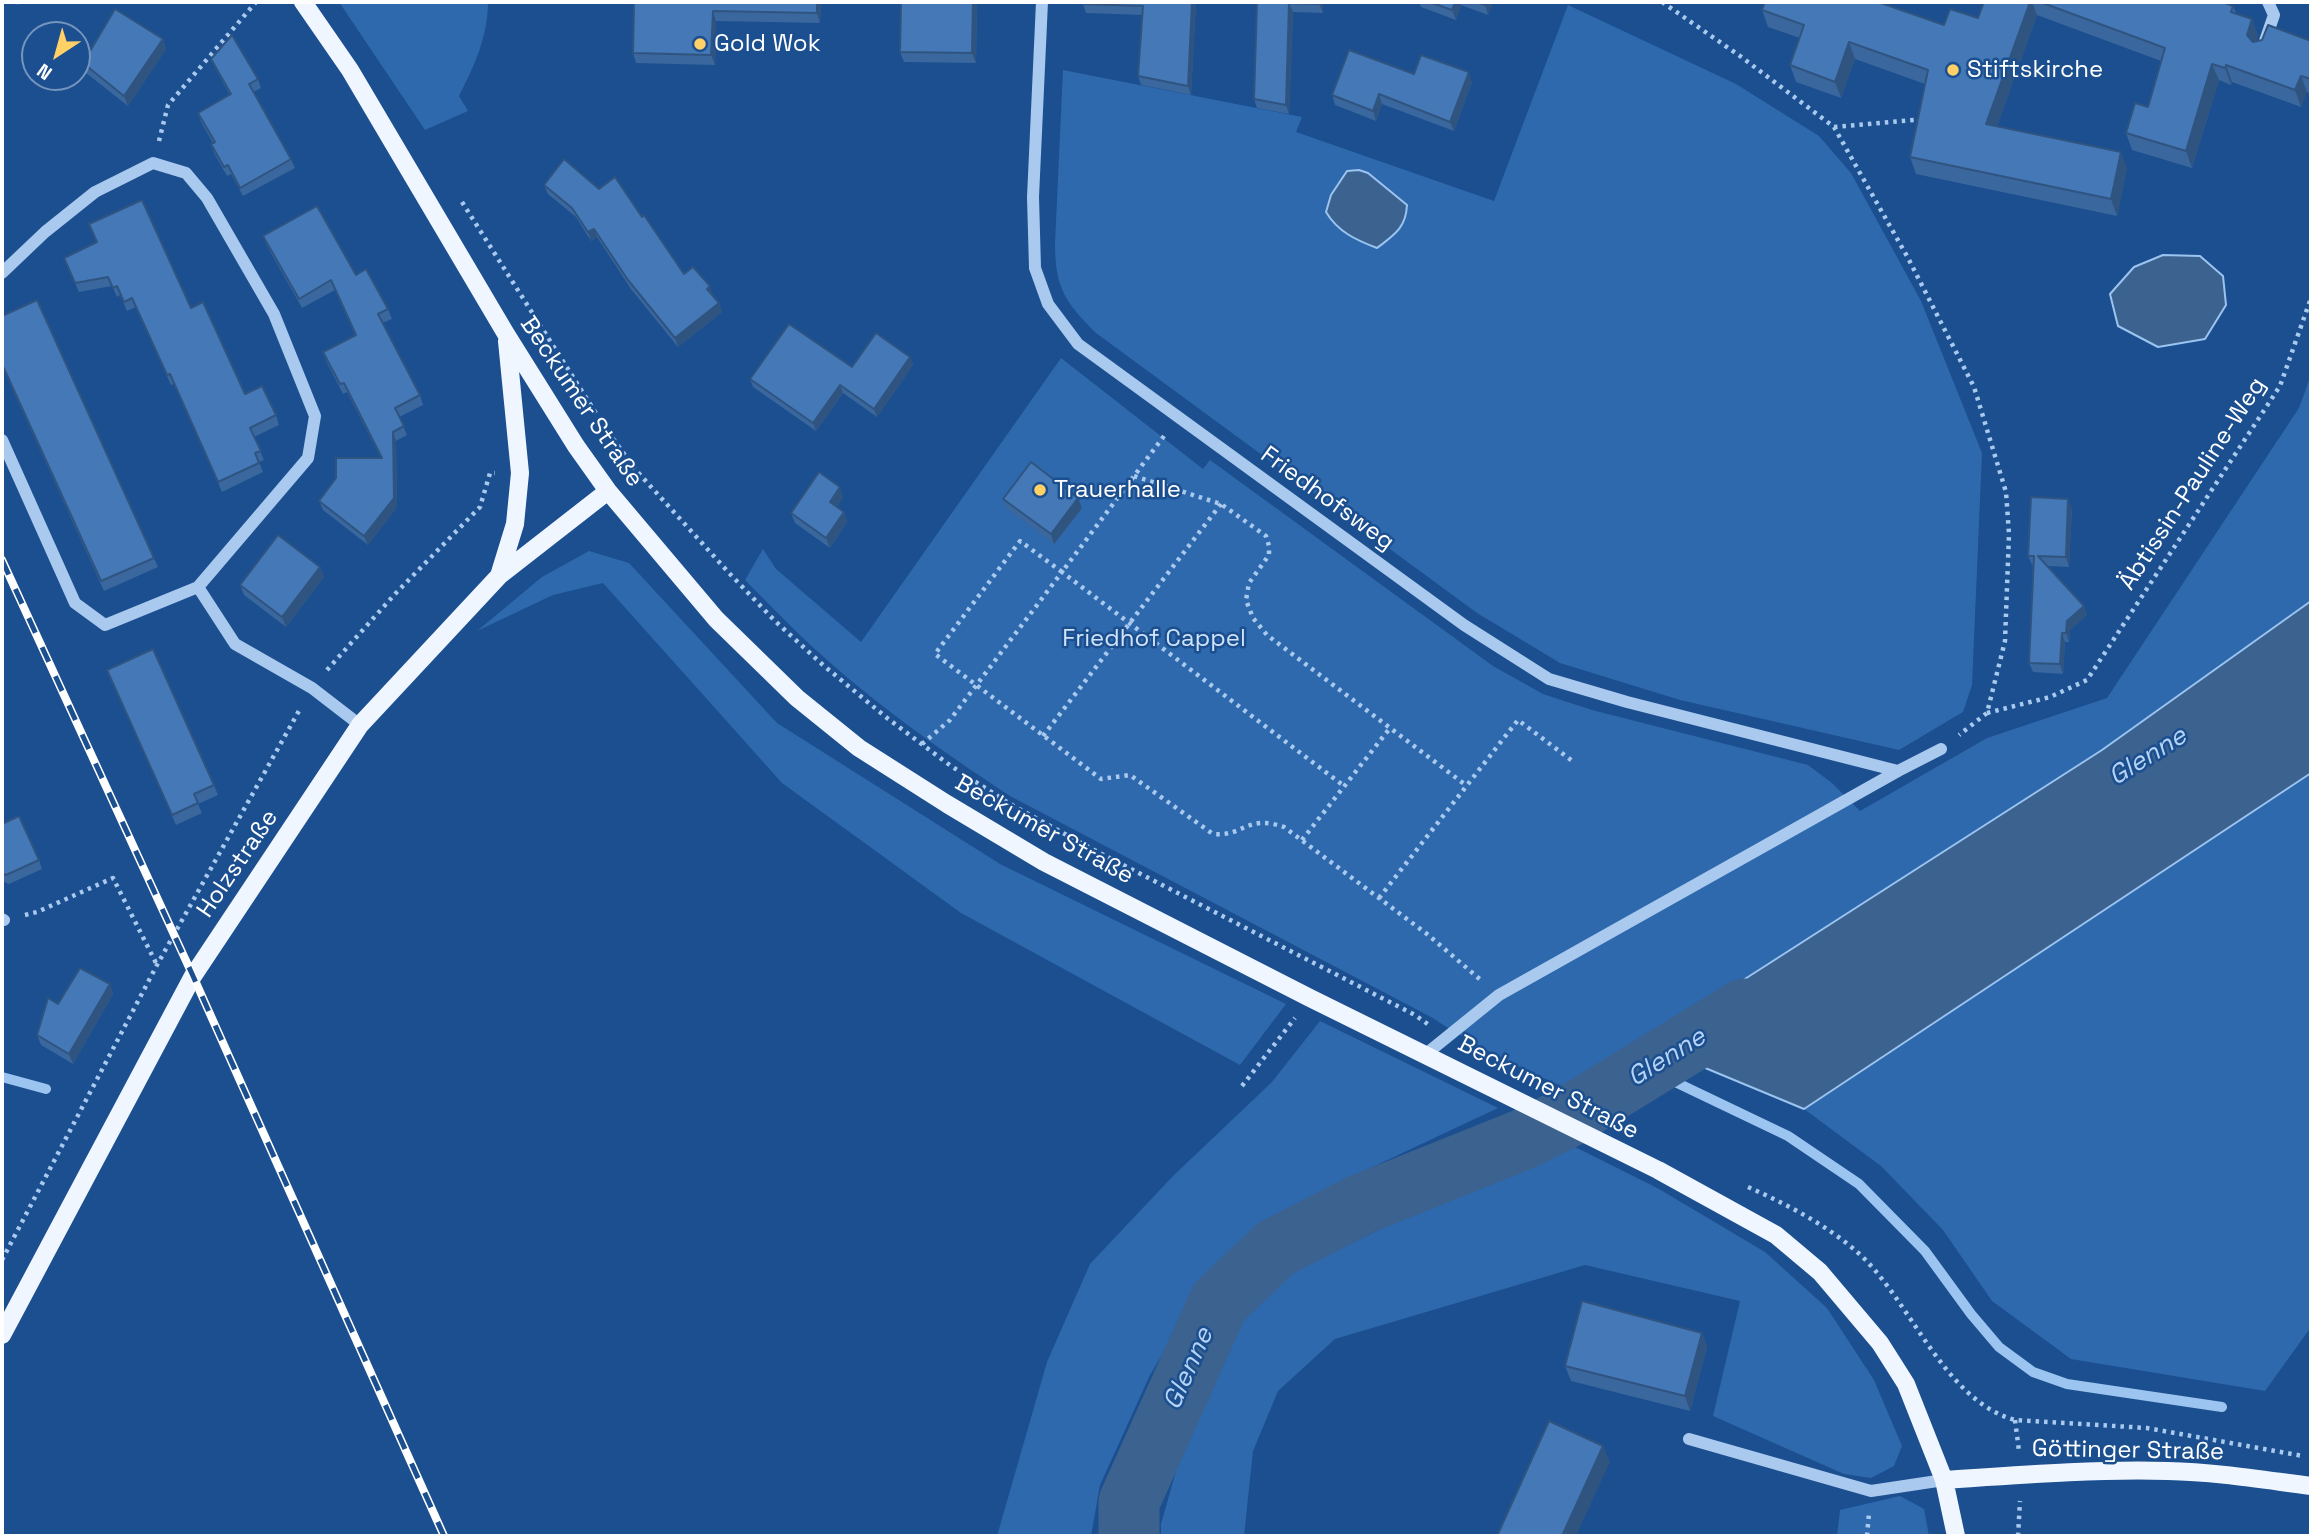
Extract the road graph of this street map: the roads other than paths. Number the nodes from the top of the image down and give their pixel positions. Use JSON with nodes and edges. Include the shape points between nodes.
{"nodes":[{"id":1,"x":303,"y":2,"type":"edge"},
{"id":2,"x":1042,"y":2,"type":"edge"},
{"id":3,"x":2268,"y":2,"type":"edge"},
{"id":4,"x":2262,"y":51,"type":"edge"},
{"id":5,"x":2,"y":273,"type":"edge"},
{"id":6,"x":506,"y":334,"type":"junction"},
{"id":7,"x":2,"y":440,"type":"edge"},
{"id":8,"x":608,"y":491,"type":"junction"},
{"id":9,"x":499,"y":576,"type":"junction"},
{"id":10,"x":198,"y":587,"type":"junction"},
{"id":11,"x":360,"y":725,"type":"junction"},
{"id":12,"x":1941,"y":749,"type":"road end"},
{"id":13,"x":1898,"y":771,"type":"junction"},
{"id":14,"x":1427,"y":1055,"type":"junction"},
{"id":15,"x":7,"y":1312,"type":"edge"},
{"id":16,"x":2,"y":1335,"type":"edge"},
{"id":17,"x":1689,"y":1439,"type":"dead end"},
{"id":18,"x":1944,"y":1480,"type":"junction"},
{"id":19,"x":2311,"y":1486,"type":"edge"},
{"id":20,"x":1956,"y":1536,"type":"edge"}],
"edges":[{"from":1,"to":6,"type":"main road","name":"Beckumer Straße","via":[[350,70]]},
{"from":2,"to":13,"type":"street","name":"Friedhofsweg","via":[[1033,197],[1035,268],[1048,304],[1078,344],[1464,625],[1549,679]]},
{"from":3,"to":4,"type":"street","via":[[2273,15]]},
{"from":5,"to":10,"type":"street","via":[[96,192],[153,163],[186,173],[207,198],[274,314],[315,416],[308,458]]},
{"from":6,"to":8,"type":"main road","name":"Beckumer Straße"},
{"from":6,"to":9,"type":"main road","via":[[520,473],[515,524]]},
{"from":7,"to":10,"type":"street","via":[[75,603],[105,625]]},
{"from":8,"to":9,"type":"main road","name":"Holzstraße"},
{"from":8,"to":14,"type":"main road","name":"Beckumer Straße","via":[[716,619],[797,698],[859,748],[1044,862]]},
{"from":9,"to":11,"type":"main road","name":"Holzstraße"},
{"from":10,"to":11,"type":"street","via":[[235,644],[312,688]]},
{"from":11,"to":15,"type":"main road","name":"Holzstraße","via":[[192,976]]},
{"from":12,"to":13,"type":"street"},
{"from":13,"to":14,"type":"street","via":[[1499,995]]},
{"from":14,"to":18,"type":"main road","name":"Beckumer Straße","via":[[1658,1170],[1776,1235],[1820,1272],[1880,1343],[1906,1384]]},
{"from":15,"to":16,"type":"main road","name":"Holzstraße"},
{"from":17,"to":18,"type":"street","via":[[1871,1491]]},
{"from":18,"to":19,"type":"main road","name":"Göttinger Straße","via":[[2169,1471]]},
{"from":18,"to":20,"type":"main road","name":"Beckumer Straße"}]}
